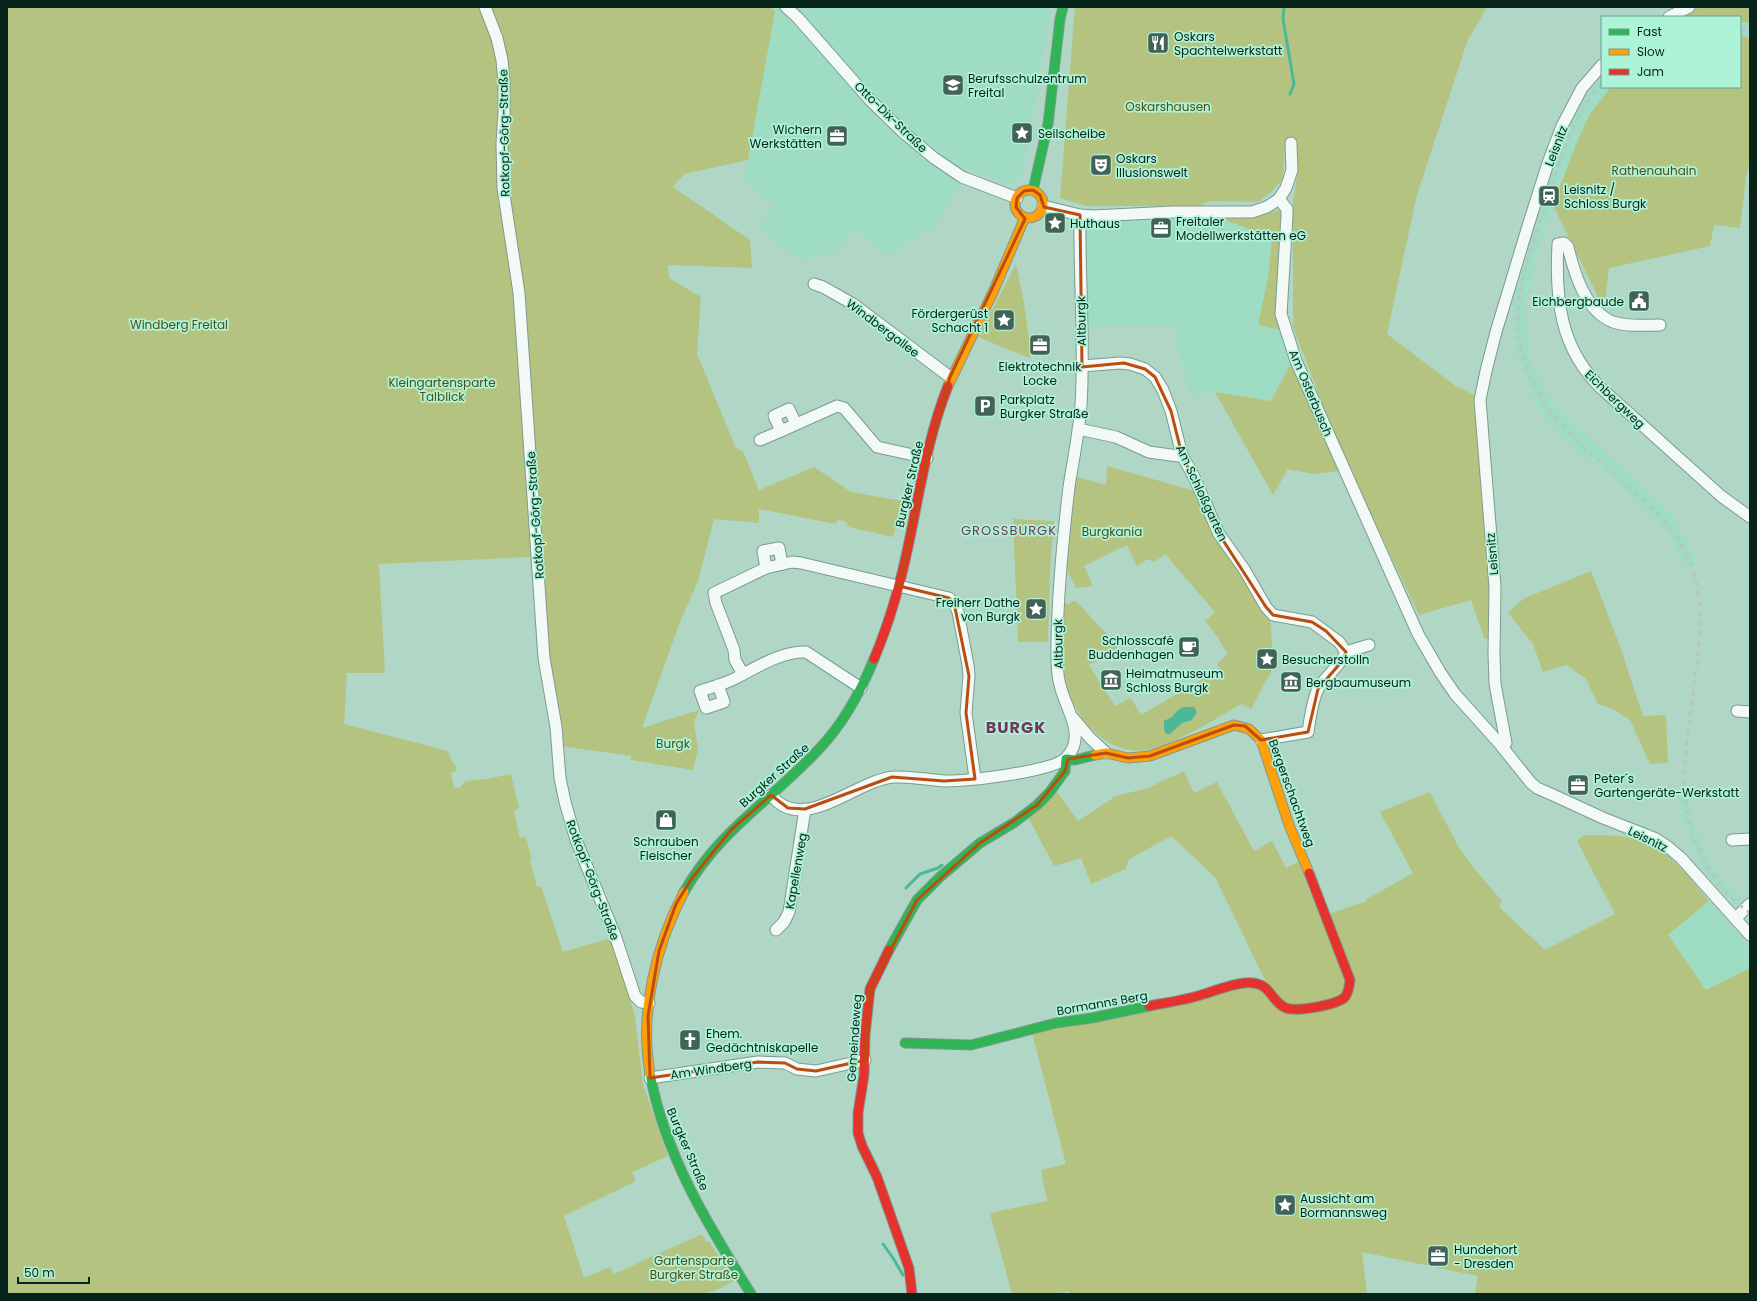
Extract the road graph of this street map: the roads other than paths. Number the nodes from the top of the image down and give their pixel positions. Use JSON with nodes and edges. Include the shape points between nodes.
{"nodes":[{"id":1,"x":485,"y":7,"type":"edge"},
{"id":2,"x":786,"y":7,"type":"edge"},
{"id":3,"x":1063,"y":7,"type":"edge"},
{"id":4,"x":1689,"y":7,"type":"edge"},
{"id":5,"x":1671,"y":16,"type":"edge"},
{"id":6,"x":1601,"y":66,"type":"edge"},
{"id":7,"x":1290,"y":143,"type":"dead end"},
{"id":8,"x":1033,"y":190,"type":"junction"},
{"id":9,"x":1017,"y":198,"type":"junction"},
{"id":10,"x":1279,"y":199,"type":"junction"},
{"id":11,"x":1043,"y":206,"type":"junction"},
{"id":12,"x":1080,"y":215,"type":"junction"},
{"id":13,"x":1025,"y":217,"type":"junction"},
{"id":14,"x":814,"y":284,"type":"dead end"},
{"id":15,"x":1660,"y":326,"type":"dead end"},
{"id":16,"x":1082,"y":366,"type":"junction"},
{"id":17,"x":950,"y":377,"type":"junction"},
{"id":18,"x":796,"y":424,"type":"junction"},
{"id":19,"x":1078,"y":429,"type":"junction"},
{"id":20,"x":781,"y":431,"type":"junction"},
{"id":21,"x":760,"y":440,"type":"dead end"},
{"id":22,"x":1182,"y":454,"type":"junction"},
{"id":23,"x":927,"y":458,"type":"junction"},
{"id":24,"x":1750,"y":517,"type":"edge"},
{"id":25,"x":782,"y":564,"type":"junction"},
{"id":26,"x":766,"y":568,"type":"junction"},
{"id":27,"x":898,"y":586,"type":"junction"},
{"id":28,"x":1369,"y":645,"type":"dead end"},
{"id":29,"x":1346,"y":652,"type":"junction"},
{"id":30,"x":743,"y":674,"type":"junction"},
{"id":31,"x":718,"y":685,"type":"dead end"},
{"id":32,"x":861,"y":688,"type":"junction"},
{"id":33,"x":1737,"y":711,"type":"dead end"},
{"id":34,"x":1750,"y":712,"type":"edge"},
{"id":35,"x":1073,"y":718,"type":"junction"},
{"id":36,"x":1261,"y":740,"type":"junction"},
{"id":37,"x":1502,"y":747,"type":"junction"},
{"id":38,"x":1106,"y":752,"type":"junction"},
{"id":39,"x":1066,"y":759,"type":"junction"},
{"id":40,"x":975,"y":778,"type":"junction"},
{"id":41,"x":771,"y":795,"type":"junction"},
{"id":42,"x":805,"y":809,"type":"junction"},
{"id":43,"x":1750,"y":839,"type":"edge"},
{"id":44,"x":1732,"y":840,"type":"dead end"},
{"id":45,"x":1750,"y":904,"type":"edge"},
{"id":46,"x":1736,"y":918,"type":"junction"},
{"id":47,"x":776,"y":930,"type":"dead end"},
{"id":48,"x":1750,"y":935,"type":"edge"},
{"id":49,"x":650,"y":1003,"type":"junction"},
{"id":50,"x":1293,"y":1010,"type":"joint"},
{"id":51,"x":905,"y":1043,"type":"dead end"},
{"id":52,"x":865,"y":1060,"type":"junction"},
{"id":53,"x":650,"y":1078,"type":"junction"},
{"id":54,"x":751,"y":1294,"type":"edge"},
{"id":55,"x":912,"y":1294,"type":"edge"}],
"edges":[{"from":1,"to":49,"type":"street","name":"Rotkopf-Görg-Straße","via":[[500,48],[504,82],[503,188],[519,293],[544,658],[558,739],[560,778],[575,838],[615,935],[635,996],[641,1002]]},
{"from":2,"to":9,"type":"street","name":"Otto-Dix-Straße","via":[[870,100],[910,138],[962,177]]},
{"from":3,"to":8,"type":"street","via":[[1048,124]]},
{"from":4,"to":5,"type":"street"},
{"from":6,"to":37,"type":"street","name":"Leisnitz","via":[[1582,88],[1562,126],[1548,163],[1496,332],[1481,394],[1486,492],[1495,587],[1495,684],[1506,743]]},
{"from":7,"to":10,"type":"street","via":[[1292,170]]},
{"from":8,"to":9,"type":"street","via":[[1024,191]]},
{"from":8,"to":11,"type":"street","via":[[1040,195]]},
{"from":9,"to":13,"type":"street","via":[[1016,207]]},
{"from":10,"to":12,"type":"street","via":[[1252,212]]},
{"from":10,"to":37,"type":"street","name":"Am Osterbusch","via":[[1287,209],[1281,314],[1296,361],[1418,634],[1454,694]]},
{"from":11,"to":12,"type":"street"},
{"from":11,"to":13,"type":"street","via":[[1038,214],[1030,218]]},
{"from":12,"to":16,"type":"street","name":"Altburgk"},
{"from":13,"to":17,"type":"street","name":"Burgker Straße","via":[[1008,259]]},
{"from":14,"to":17,"type":"street","name":"Windbergallee","via":[[853,304]]},
{"from":15,"to":24,"type":"street","name":"Eichbergweg","via":[[1622,324],[1602,314],[1580,287],[1568,247],[1564,242],[1558,244],[1559,302],[1566,334],[1591,379],[1721,496]]},
{"from":16,"to":19,"type":"street","name":"Altburgk"},
{"from":16,"to":22,"type":"street","name":"Am Schloßgarten","via":[[1130,364],[1145,369],[1155,377],[1171,411]]},
{"from":17,"to":23,"type":"street","name":"Burgker Straße","via":[[937,415]]},
{"from":18,"to":20,"type":"street"},
{"from":18,"to":20,"type":"street","via":[[789,409],[774,416]]},
{"from":18,"to":23,"type":"street","via":[[837,406],[844,408],[877,447]]},
{"from":19,"to":22,"type":"street","via":[[1116,437],[1149,452],[1178,456]]},
{"from":19,"to":35,"type":"street","name":"Altburgk","via":[[1069,488],[1058,607],[1057,662],[1059,683]]},
{"from":20,"to":21,"type":"street"},
{"from":22,"to":29,"type":"street","name":"Am Schloßgarten","via":[[1219,534],[1272,615],[1312,622],[1339,642]]},
{"from":23,"to":27,"type":"street","name":"Burgker Straße"},
{"from":25,"to":26,"type":"street"},
{"from":25,"to":26,"type":"street","via":[[779,548],[763,551]]},
{"from":25,"to":27,"type":"street","via":[[801,563]]},
{"from":26,"to":30,"type":"street","via":[[714,593],[734,650],[735,660]]},
{"from":27,"to":32,"type":"street","name":"Burgker Straße","via":[[885,634]]},
{"from":27,"to":40,"type":"street","via":[[949,598],[956,607],[969,676],[966,713]]},
{"from":28,"to":29,"type":"street"},
{"from":29,"to":36,"type":"street","via":[[1343,660],[1318,689],[1308,732]]},
{"from":30,"to":31,"type":"street"},
{"from":30,"to":32,"type":"street","via":[[754,666],[796,652],[806,652]]},
{"from":32,"to":41,"type":"street","name":"Burgker Straße","via":[[814,756]]},
{"from":33,"to":34,"type":"street"},
{"from":35,"to":38,"type":"street"},
{"from":35,"to":39,"type":"street","name":"Altburgk","via":[[1076,736],[1073,750]]},
{"from":36,"to":38,"type":"street","name":"Bergerschachtweg","via":[[1245,726],[1234,725],[1150,756],[1128,758]]},
{"from":36,"to":50,"type":"street","name":"Bergerschachtweg","via":[[1289,825],[1350,980],[1349,990],[1344,998],[1319,1007]]},
{"from":37,"to":46,"type":"street","name":"Leisnitz","via":[[1537,788],[1654,838],[1668,847]]},
{"from":38,"to":39,"type":"street","name":"Bergerschachtweg","via":[[1075,760]]},
{"from":39,"to":40,"type":"street","via":[[1039,770]]},
{"from":39,"to":52,"type":"street","name":"Gemeindeweg","via":[[1065,771],[1037,805],[1016,822],[980,844],[940,877],[910,909],[870,989]]},
{"from":40,"to":42,"type":"street","via":[[963,781],[892,777],[881,779],[837,800]]},
{"from":41,"to":42,"type":"street","via":[[784,807]]},
{"from":41,"to":49,"type":"street","name":"Burgker Straße","via":[[717,845],[703,861],[680,898],[659,951]]},
{"from":42,"to":47,"type":"street","name":"Kapellenweg","via":[[790,912]]},
{"from":43,"to":44,"type":"street"},
{"from":45,"to":46,"type":"street"},
{"from":46,"to":48,"type":"street","name":"Leisnitz"},
{"from":49,"to":53,"type":"street","name":"Burgker Straße","via":[[647,1046]]},
{"from":50,"to":51,"type":"street","name":"Bormanns Berg","via":[[1284,1007],[1265,987],[1255,983],[1243,983],[1194,997],[1051,1024],[971,1045]]},
{"from":52,"to":53,"type":"street","name":"Am Windberg","via":[[816,1071],[797,1069],[784,1063],[765,1062]]},
{"from":52,"to":55,"type":"street","name":"Gemeindeweg","via":[[858,1133],[877,1177],[909,1268]]},
{"from":53,"to":54,"type":"street","name":"Burgker Straße","via":[[662,1124],[679,1165]]}]}
